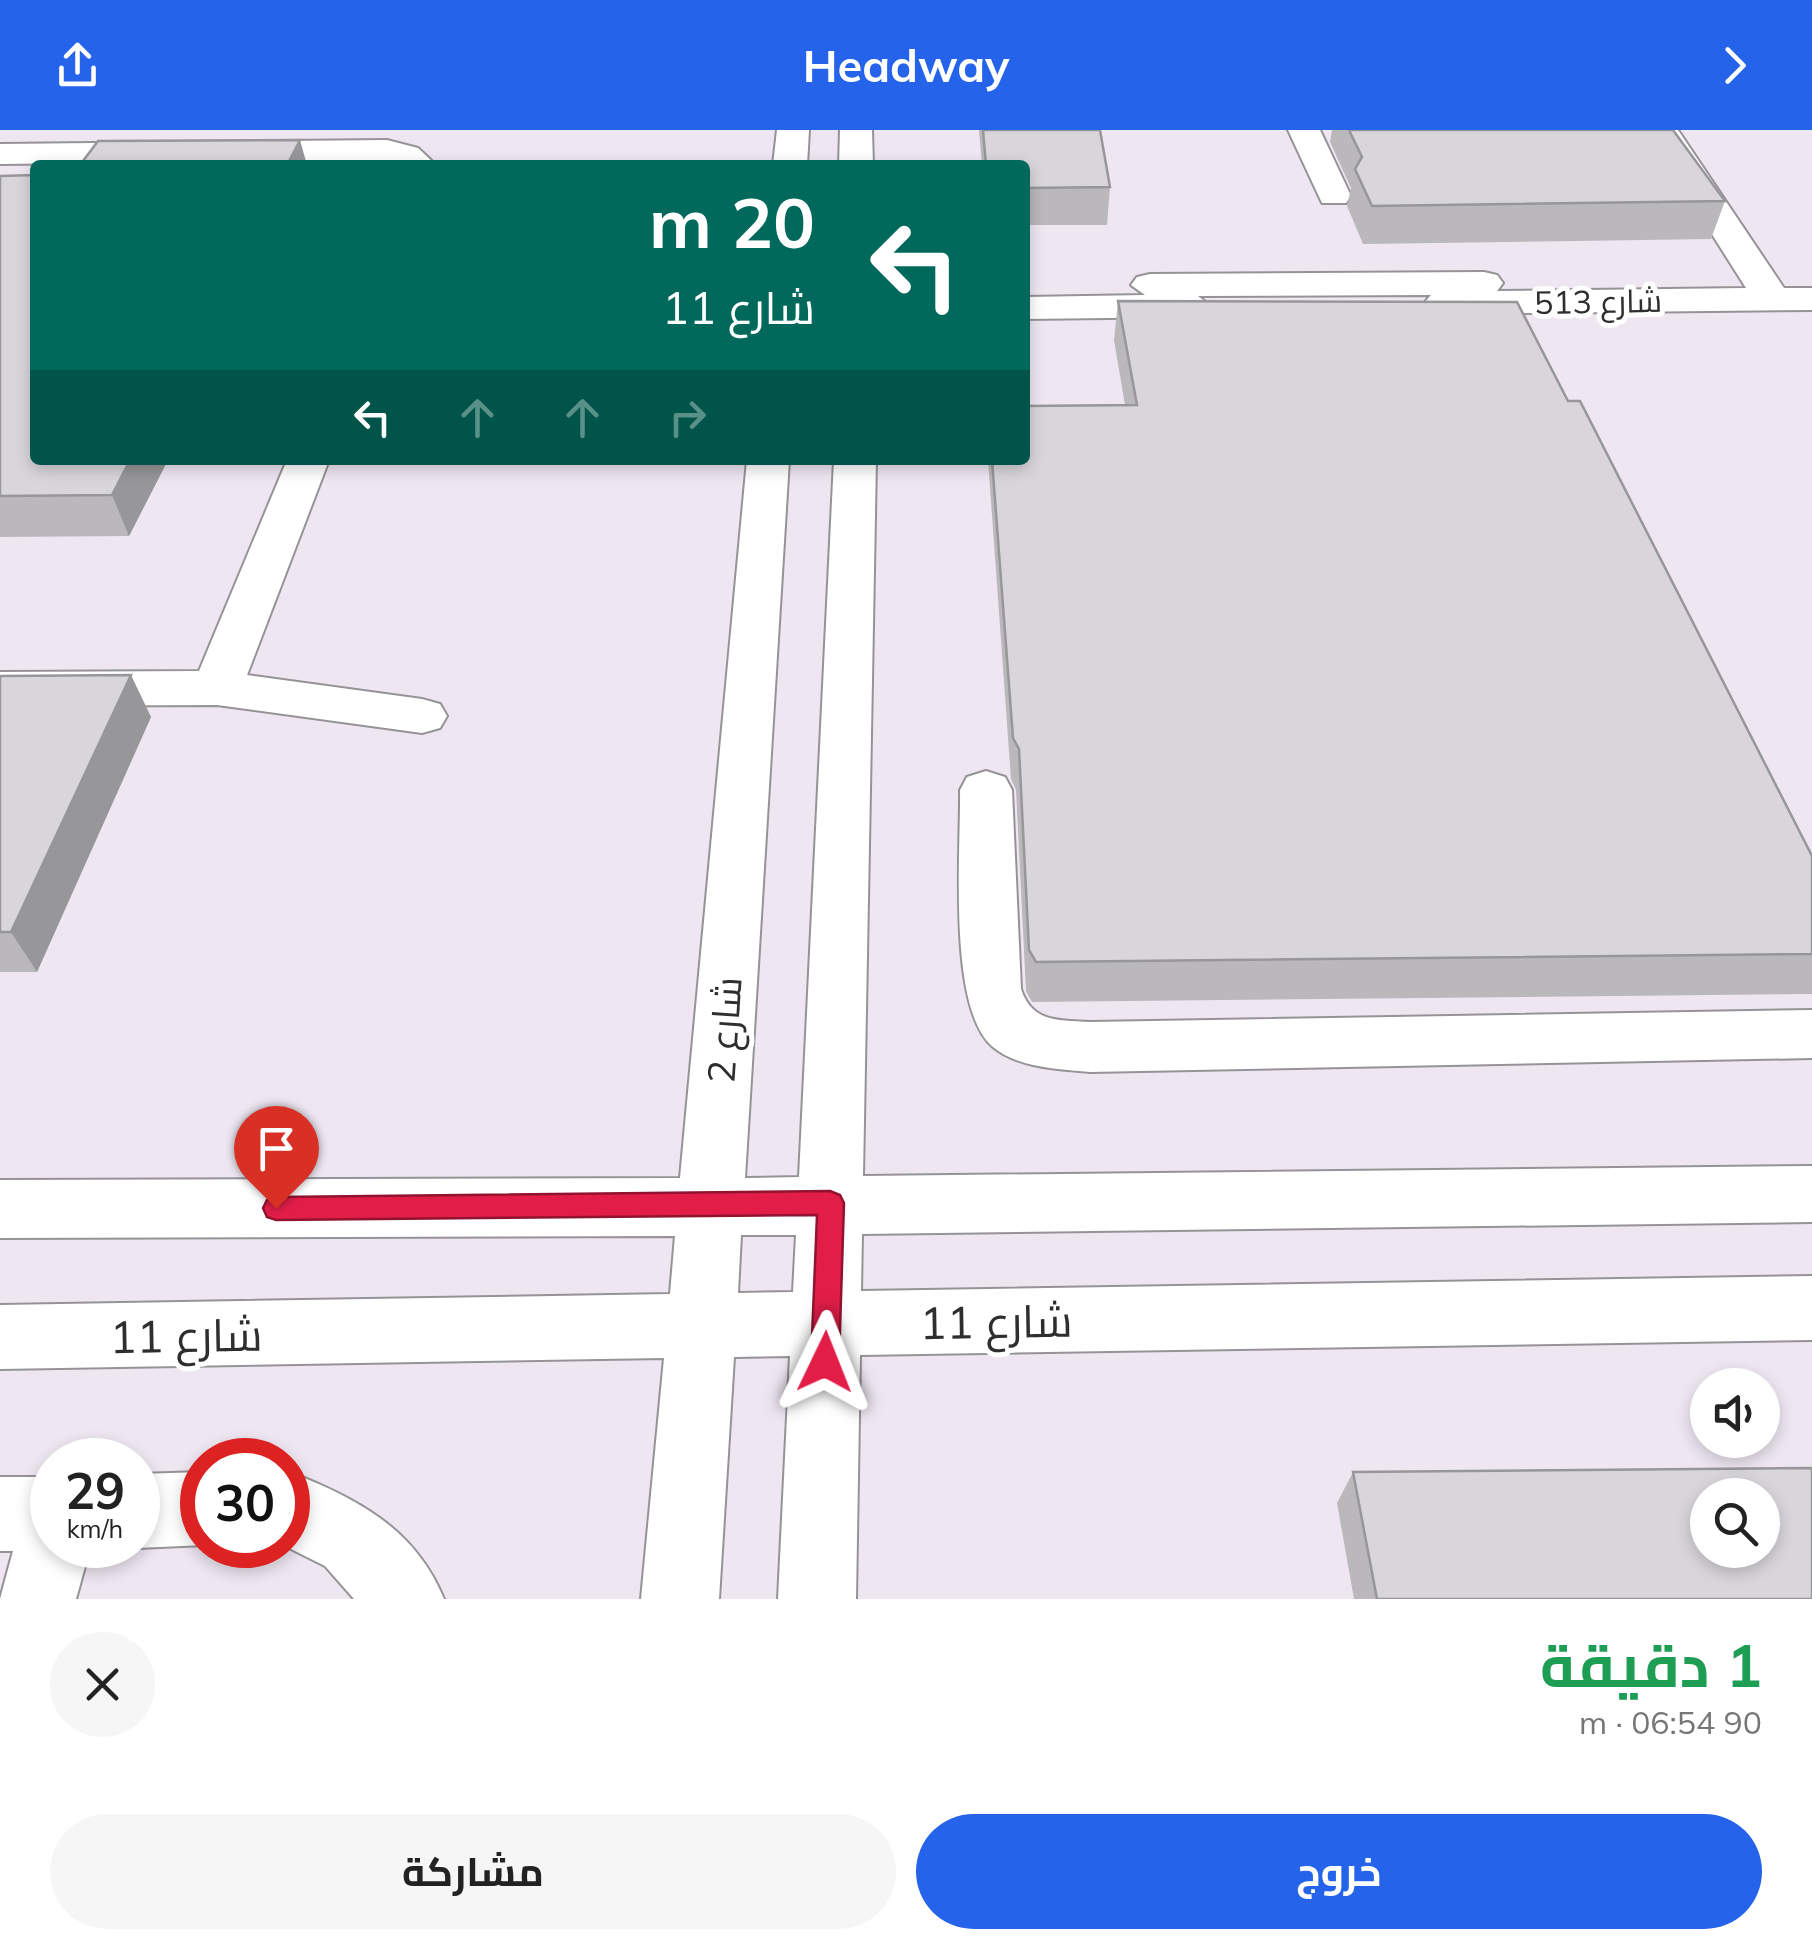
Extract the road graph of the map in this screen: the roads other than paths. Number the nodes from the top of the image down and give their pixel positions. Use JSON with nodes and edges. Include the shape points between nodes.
{"nodes":[{"id":1,"x":793,"y":130,"type":"edge"},
{"id":2,"x":856,"y":130,"type":"edge"},
{"id":3,"x":1304,"y":130,"type":"edge"},
{"id":4,"x":1662,"y":130,"type":"edge"},
{"id":5,"x":0,"y":154,"type":"edge"},
{"id":6,"x":412,"y":160,"type":"edge"},
{"id":7,"x":790,"y":160,"type":"edge"},
{"id":8,"x":856,"y":160,"type":"edge"},
{"id":9,"x":1334,"y":196,"type":"dead end"},
{"id":10,"x":1812,"y":280,"type":"edge"},
{"id":11,"x":1030,"y":284,"type":"edge"},
{"id":12,"x":1765,"y":289,"type":"junction"},
{"id":13,"x":1335,"y":295,"type":"junction"},
{"id":14,"x":1812,"y":299,"type":"edge"},
{"id":15,"x":1030,"y":308,"type":"edge"},
{"id":16,"x":306,"y":465,"type":"edge"},
{"id":17,"x":768,"y":465,"type":"edge"},
{"id":18,"x":855,"y":465,"type":"edge"},
{"id":19,"x":217,"y":688,"type":"junction"},
{"id":20,"x":0,"y":689,"type":"edge"},
{"id":21,"x":422,"y":716,"type":"dead end"},
{"id":22,"x":986,"y":790,"type":"dead end"},
{"id":23,"x":1812,"y":1034,"type":"edge"},
{"id":24,"x":1812,"y":1194,"type":"edge"},
{"id":25,"x":830,"y":1203,"type":"junction"},
{"id":26,"x":710,"y":1207,"type":"junction"},
{"id":27,"x":0,"y":1209,"type":"edge"},
{"id":28,"x":1812,"y":1308,"type":"edge"},
{"id":29,"x":826,"y":1323,"type":"junction"},
{"id":30,"x":700,"y":1326,"type":"junction"},
{"id":31,"x":0,"y":1338,"type":"edge"},
{"id":32,"x":0,"y":1514,"type":"edge"},
{"id":33,"x":30,"y":1514,"type":"edge"},
{"id":34,"x":310,"y":1518,"type":"edge"},
{"id":35,"x":47,"y":1568,"type":"edge"},
{"id":36,"x":38,"y":1599,"type":"edge"},
{"id":37,"x":405,"y":1599,"type":"edge"},
{"id":38,"x":680,"y":1599,"type":"edge"},
{"id":39,"x":816,"y":1599,"type":"edge"}],
"edges":[{"from":1,"to":7,"type":"street"},
{"from":2,"to":8,"type":"street"},
{"from":3,"to":9,"type":"street"},
{"from":4,"to":12,"type":"street"},
{"from":5,"to":6,"type":"street","via":[[387,150]]},
{"from":10,"to":12,"type":"street","name":"شارع 513"},
{"from":11,"to":13,"type":"street","name":"شارع 513"},
{"from":12,"to":13,"type":"street","name":"شارع 513"},
{"from":12,"to":14,"type":"street","name":"شارع 513"},
{"from":13,"to":15,"type":"street","name":"شارع 513"},
{"from":16,"to":19,"type":"street"},
{"from":17,"to":26,"type":"street","name":"شارع 2"},
{"from":18,"to":25,"type":"street"},
{"from":19,"to":20,"type":"street"},
{"from":19,"to":21,"type":"street"},
{"from":22,"to":23,"type":"street","via":[[998,1016],[1018,1036],[1045,1044]]},
{"from":24,"to":25,"type":"street"},
{"from":25,"to":26,"type":"street"},
{"from":25,"to":29,"type":"street"},
{"from":26,"to":27,"type":"street"},
{"from":26,"to":30,"type":"street","name":"شارع 2"},
{"from":28,"to":29,"type":"street","name":"شارع 11"},
{"from":29,"to":30,"type":"street","name":"شارع 11"},
{"from":29,"to":39,"type":"street"},
{"from":30,"to":31,"type":"street","name":"شارع 11"},
{"from":30,"to":38,"type":"street","name":"شارع 2"},
{"from":32,"to":33,"type":"street"},
{"from":34,"to":37,"type":"street","via":[[352,1538]]},
{"from":35,"to":36,"type":"street"}]}
